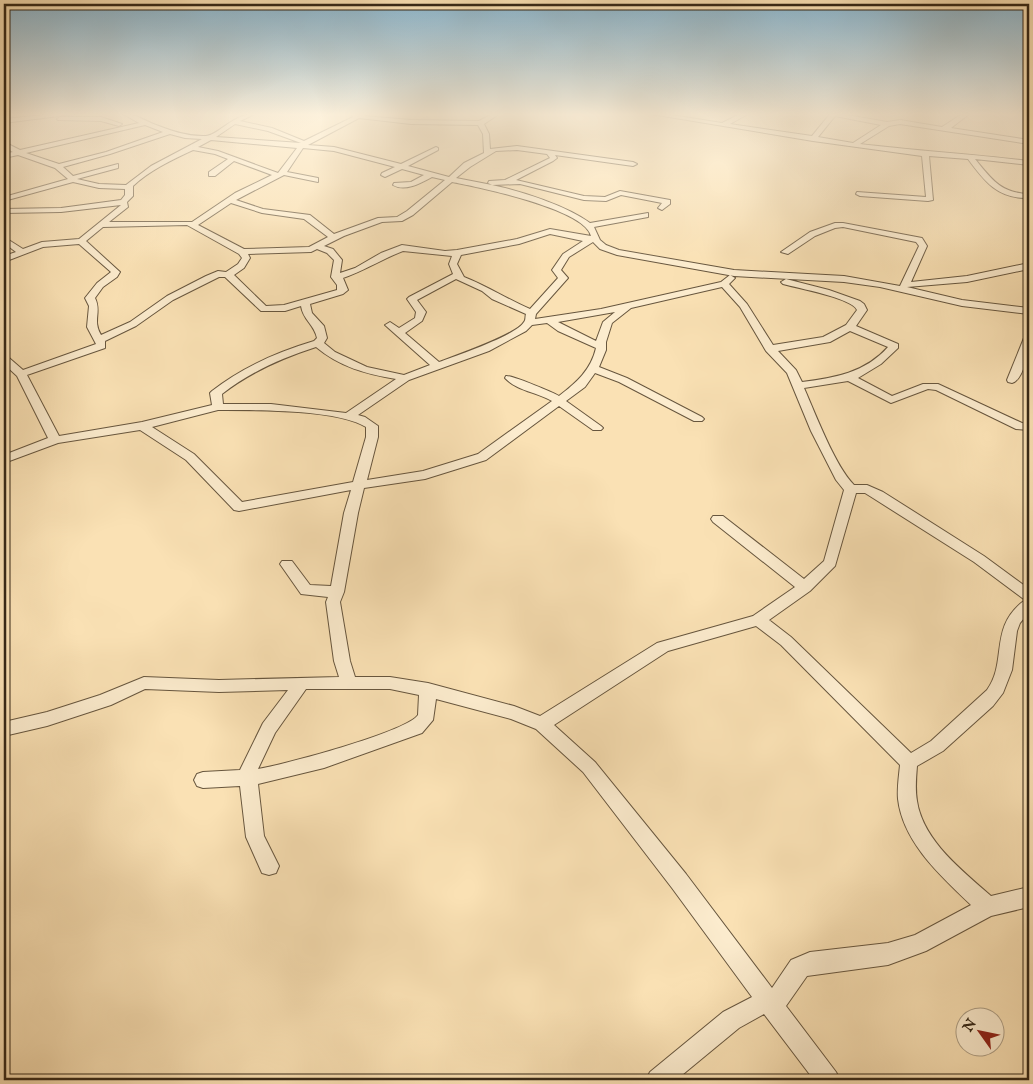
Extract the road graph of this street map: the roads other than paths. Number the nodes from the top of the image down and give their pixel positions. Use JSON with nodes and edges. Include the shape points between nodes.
{"nodes":[{"id":1,"x":55,"y":165,"type":"edge"},
{"id":2,"x":64,"y":165,"type":"edge"},
{"id":3,"x":161,"y":165,"type":"edge"},
{"id":4,"x":225,"y":165,"type":"edge"},
{"id":5,"x":250,"y":165,"type":"edge"},
{"id":6,"x":288,"y":165,"type":"edge"},
{"id":7,"x":397,"y":165,"type":"edge"},
{"id":8,"x":405,"y":165,"type":"edge"},
{"id":9,"x":470,"y":165,"type":"edge"},
{"id":10,"x":542,"y":165,"type":"edge"},
{"id":11,"x":925,"y":165,"type":"edge"},
{"id":12,"x":980,"y":165,"type":"edge"},
{"id":13,"x":59,"y":166,"type":"junction"},
{"id":14,"x":115,"y":166,"type":"dead end"},
{"id":15,"x":402,"y":166,"type":"junction"},
{"id":16,"x":212,"y":174,"type":"dead end"},
{"id":17,"x":281,"y":174,"type":"junction"},
{"id":18,"x":431,"y":174,"type":"junction"},
{"id":19,"x":386,"y":175,"type":"dead end"},
{"id":20,"x":72,"y":179,"type":"junction"},
{"id":21,"x":449,"y":179,"type":"junction"},
{"id":22,"x":316,"y":180,"type":"dead end"},
{"id":23,"x":508,"y":181,"type":"junction"},
{"id":24,"x":397,"y":185,"type":"dead end"},
{"id":25,"x":484,"y":185,"type":"junction"},
{"id":26,"x":129,"y":188,"type":"junction"},
{"id":27,"x":860,"y":194,"type":"dead end"},
{"id":28,"x":1029,"y":196,"type":"edge"},
{"id":29,"x":584,"y":198,"type":"junction"},
{"id":30,"x":4,"y":199,"type":"edge"},
{"id":31,"x":123,"y":202,"type":"junction"},
{"id":32,"x":231,"y":202,"type":"junction"},
{"id":33,"x":662,"y":208,"type":"dead end"},
{"id":34,"x":4,"y":211,"type":"edge"},
{"id":35,"x":570,"y":213,"type":"junction"},
{"id":36,"x":645,"y":215,"type":"dead end"},
{"id":37,"x":100,"y":225,"type":"junction"},
{"id":38,"x":193,"y":225,"type":"junction"},
{"id":39,"x":589,"y":226,"type":"junction"},
{"id":40,"x":333,"y":237,"type":"junction"},
{"id":41,"x":593,"y":239,"type":"junction"},
{"id":42,"x":4,"y":240,"type":"edge"},
{"id":43,"x":82,"y":241,"type":"junction"},
{"id":44,"x":317,"y":246,"type":"junction"},
{"id":45,"x":22,"y":252,"type":"junction"},
{"id":46,"x":242,"y":252,"type":"junction"},
{"id":47,"x":785,"y":252,"type":"dead end"},
{"id":48,"x":456,"y":253,"type":"junction"},
{"id":49,"x":4,"y":259,"type":"edge"},
{"id":50,"x":1029,"y":266,"type":"edge"},
{"id":51,"x":734,"y":273,"type":"junction"},
{"id":52,"x":228,"y":275,"type":"junction"},
{"id":53,"x":457,"y":275,"type":"junction"},
{"id":54,"x":336,"y":276,"type":"junction"},
{"id":55,"x":772,"y":276,"type":"junction"},
{"id":56,"x":724,"y":284,"type":"junction"},
{"id":57,"x":902,"y":286,"type":"junction"},
{"id":58,"x":305,"y":302,"type":"junction"},
{"id":59,"x":627,"y":306,"type":"junction"},
{"id":60,"x":1029,"y":311,"type":"edge"},
{"id":61,"x":530,"y":318,"type":"junction"},
{"id":62,"x":548,"y":320,"type":"junction"},
{"id":63,"x":390,"y":325,"type":"dead end"},
{"id":64,"x":850,"y":328,"type":"junction"},
{"id":65,"x":399,"y":332,"type":"junction"},
{"id":66,"x":1029,"y":338,"type":"edge"},
{"id":67,"x":100,"y":340,"type":"junction"},
{"id":68,"x":318,"y":343,"type":"junction"},
{"id":69,"x":601,"y":347,"type":"junction"},
{"id":70,"x":770,"y":349,"type":"junction"},
{"id":71,"x":5,"y":363,"type":"edge"},
{"id":72,"x":437,"y":366,"type":"junction"},
{"id":73,"x":593,"y":368,"type":"junction"},
{"id":74,"x":21,"y":374,"type":"junction"},
{"id":75,"x":404,"y":378,"type":"junction"},
{"id":76,"x":510,"y":378,"type":"dead end"},
{"id":77,"x":850,"y":378,"type":"junction"},
{"id":78,"x":1012,"y":380,"type":"dead end"},
{"id":79,"x":798,"y":386,"type":"junction"},
{"id":80,"x":560,"y":402,"type":"junction"},
{"id":81,"x":218,"y":407,"type":"junction"},
{"id":82,"x":349,"y":416,"type":"junction"},
{"id":83,"x":698,"y":420,"type":"dead end"},
{"id":84,"x":142,"y":426,"type":"junction"},
{"id":85,"x":1029,"y":427,"type":"edge"},
{"id":86,"x":597,"y":428,"type":"dead end"},
{"id":87,"x":55,"y":440,"type":"junction"},
{"id":88,"x":4,"y":459,"type":"edge"},
{"id":89,"x":357,"y":485,"type":"junction"},
{"id":90,"x":851,"y":489,"type":"junction"},
{"id":91,"x":718,"y":519,"type":"dead end"},
{"id":92,"x":288,"y":564,"type":"dead end"},
{"id":93,"x":805,"y":587,"type":"junction"},
{"id":94,"x":337,"y":592,"type":"junction"},
{"id":95,"x":1029,"y":596,"type":"edge"},
{"id":96,"x":1029,"y":604,"type":"edge"},
{"id":97,"x":758,"y":620,"type":"junction"},
{"id":98,"x":1023,"y":621,"type":"edge"},
{"id":99,"x":302,"y":683,"type":"junction"},
{"id":100,"x":349,"y":683,"type":"junction"},
{"id":101,"x":428,"y":690,"type":"junction"},
{"id":102,"x":542,"y":724,"type":"junction"},
{"id":103,"x":4,"y":728,"type":"edge"},
{"id":104,"x":909,"y":762,"type":"junction"},
{"id":105,"x":248,"y":778,"type":"junction"},
{"id":106,"x":203,"y":780,"type":"dead end"},
{"id":107,"x":269,"y":866,"type":"dead end"},
{"id":108,"x":1029,"y":897,"type":"edge"},
{"id":109,"x":988,"y":907,"type":"junction"},
{"id":110,"x":770,"y":1004,"type":"junction"},
{"id":111,"x":658,"y":1080,"type":"edge"},
{"id":112,"x":828,"y":1080,"type":"edge"}],
"edges":[{"from":1,"to":13,"type":"street"},
{"from":2,"to":13,"type":"street"},
{"from":3,"to":26,"type":"street","via":[[132,182]]},
{"from":4,"to":16,"type":"street"},
{"from":5,"to":17,"type":"street"},
{"from":6,"to":17,"type":"street"},
{"from":7,"to":15,"type":"street"},
{"from":8,"to":15,"type":"street"},
{"from":9,"to":21,"type":"street"},
{"from":10,"to":23,"type":"street"},
{"from":11,"to":27,"type":"street","via":[[928,200]]},
{"from":12,"to":28,"type":"street","via":[[1004,192]]},
{"from":13,"to":20,"type":"street"},
{"from":14,"to":20,"type":"street"},
{"from":15,"to":18,"type":"street"},
{"from":15,"to":19,"type":"street"},
{"from":17,"to":22,"type":"street"},
{"from":17,"to":32,"type":"street"},
{"from":18,"to":21,"type":"street"},
{"from":18,"to":24,"type":"street","via":[[413,184]]},
{"from":20,"to":26,"type":"street","via":[[99,186]]},
{"from":20,"to":30,"type":"street"},
{"from":21,"to":25,"type":"street"},
{"from":21,"to":40,"type":"street","via":[[404,217],[381,220]]},
{"from":23,"to":25,"type":"street"},
{"from":23,"to":29,"type":"street"},
{"from":25,"to":35,"type":"street"},
{"from":26,"to":31,"type":"street","via":[[129,196]]},
{"from":29,"to":33,"type":"street","via":[[606,199],[615,194],[625,194],[667,202]]},
{"from":29,"to":35,"type":"street","via":[[581,205]]},
{"from":31,"to":34,"type":"street","via":[[61,210]]},
{"from":31,"to":37,"type":"street","via":[[125,205]]},
{"from":32,"to":38,"type":"street"},
{"from":32,"to":40,"type":"street","via":[[307,218]]},
{"from":35,"to":39,"type":"street"},
{"from":36,"to":39,"type":"street"},
{"from":37,"to":38,"type":"street"},
{"from":37,"to":43,"type":"street"},
{"from":38,"to":46,"type":"street"},
{"from":39,"to":41,"type":"street"},
{"from":40,"to":44,"type":"street"},
{"from":41,"to":48,"type":"street","via":[[550,231],[519,241]]},
{"from":41,"to":51,"type":"street","via":[[617,252]]},
{"from":41,"to":61,"type":"street","via":[[558,265],[556,270],[563,278]]},
{"from":42,"to":45,"type":"street"},
{"from":43,"to":45,"type":"street","via":[[49,243]]},
{"from":43,"to":67,"type":"street","via":[[116,272],[90,298],[94,306],[92,326]]},
{"from":44,"to":46,"type":"street"},
{"from":44,"to":54,"type":"street","via":[[330,251],[338,260],[334,268]]},
{"from":45,"to":49,"type":"street"},
{"from":46,"to":52,"type":"street","via":[[245,263]]},
{"from":47,"to":57,"type":"street","via":[[827,226],[836,225],[919,240],[923,246]]},
{"from":48,"to":53,"type":"street","via":[[453,264]]},
{"from":48,"to":54,"type":"street","via":[[402,248],[358,270]]},
{"from":50,"to":57,"type":"street","via":[[967,279]]},
{"from":51,"to":55,"type":"street"},
{"from":51,"to":56,"type":"street"},
{"from":52,"to":58,"type":"street","via":[[264,309],[285,308]]},
{"from":52,"to":67,"type":"street","via":[[218,274],[209,278]]},
{"from":53,"to":61,"type":"street","via":[[466,283],[485,288]]},
{"from":53,"to":65,"type":"street","via":[[412,299],[421,312],[419,319]]},
{"from":54,"to":58,"type":"street","via":[[343,290]]},
{"from":55,"to":57,"type":"street","via":[[844,279]]},
{"from":55,"to":64,"type":"street","via":[[857,303],[862,310]]},
{"from":56,"to":59,"type":"street"},
{"from":56,"to":70,"type":"street","via":[[744,306]]},
{"from":57,"to":60,"type":"street","via":[[962,303]]},
{"from":58,"to":68,"type":"street","via":[[307,314],[319,326],[322,338]]},
{"from":59,"to":62,"type":"street"},
{"from":59,"to":69,"type":"street","via":[[608,322]]},
{"from":61,"to":62,"type":"street"},
{"from":61,"to":72,"type":"street","via":[[522,329],[485,349]]},
{"from":62,"to":69,"type":"street"},
{"from":63,"to":65,"type":"street"},
{"from":64,"to":70,"type":"street","via":[[826,340]]},
{"from":64,"to":77,"type":"street","via":[[895,347],[861,374]]},
{"from":65,"to":72,"type":"street"},
{"from":66,"to":78,"type":"street"},
{"from":67,"to":74,"type":"street","via":[[99,347]]},
{"from":68,"to":75,"type":"street","via":[[331,354],[364,370]]},
{"from":68,"to":81,"type":"street","via":[[258,366],[222,388],[216,393]]},
{"from":69,"to":73,"type":"street"},
{"from":70,"to":79,"type":"street","via":[[792,372]]},
{"from":71,"to":74,"type":"street"},
{"from":72,"to":75,"type":"street"},
{"from":73,"to":80,"type":"street","via":[[581,385]]},
{"from":73,"to":83,"type":"street","via":[[623,380]]},
{"from":74,"to":87,"type":"street"},
{"from":75,"to":82,"type":"street"},
{"from":76,"to":80,"type":"street"},
{"from":77,"to":79,"type":"street"},
{"from":77,"to":85,"type":"street","via":[[891,400],[927,386],[938,388],[1020,427]]},
{"from":79,"to":90,"type":"street","via":[[842,480]]},
{"from":80,"to":86,"type":"street"},
{"from":80,"to":89,"type":"street","via":[[482,457],[425,476]]},
{"from":81,"to":82,"type":"street","via":[[271,407]]},
{"from":81,"to":84,"type":"street"},
{"from":82,"to":89,"type":"street","via":[[372,426],[372,437]]},
{"from":84,"to":87,"type":"street"},
{"from":84,"to":89,"type":"street","via":[[190,457],[239,507]]},
{"from":87,"to":88,"type":"street"},
{"from":89,"to":94,"type":"street"},
{"from":90,"to":93,"type":"street","via":[[830,563]]},
{"from":90,"to":95,"type":"street","via":[[867,489],[878,495],[980,559]]},
{"from":91,"to":93,"type":"street"},
{"from":92,"to":94,"type":"street","via":[[306,590]]},
{"from":93,"to":97,"type":"street"},
{"from":94,"to":100,"type":"street","via":[[333,602],[342,661]]},
{"from":96,"to":98,"type":"street"},
{"from":97,"to":102,"type":"street","via":[[663,647]]},
{"from":97,"to":104,"type":"street","via":[[786,641]]},
{"from":98,"to":104,"type":"street","via":[[1006,637],[1004,670],[994,694],[941,743]]},
{"from":99,"to":100,"type":"street"},
{"from":99,"to":103,"type":"street","via":[[219,686],[144,683],[106,700],[47,719]]},
{"from":99,"to":105,"type":"street","via":[[269,728],[250,766]]},
{"from":100,"to":101,"type":"street","via":[[390,684]]},
{"from":101,"to":102,"type":"street","via":[[514,713]]},
{"from":101,"to":105,"type":"street","via":[[426,719],[421,727],[312,764]]},
{"from":102,"to":110,"type":"street","via":[[589,767],[679,880]]},
{"from":104,"to":109,"type":"street","via":[[908,802],[913,818],[928,845]]},
{"from":105,"to":106,"type":"street"},
{"from":105,"to":107,"type":"street","via":[[255,837]]},
{"from":108,"to":109,"type":"street"},
{"from":109,"to":110,"type":"street","via":[[919,944],[888,954],[810,963],[799,968]]},
{"from":110,"to":111,"type":"street","via":[[731,1020]]},
{"from":110,"to":112,"type":"street"}]}
